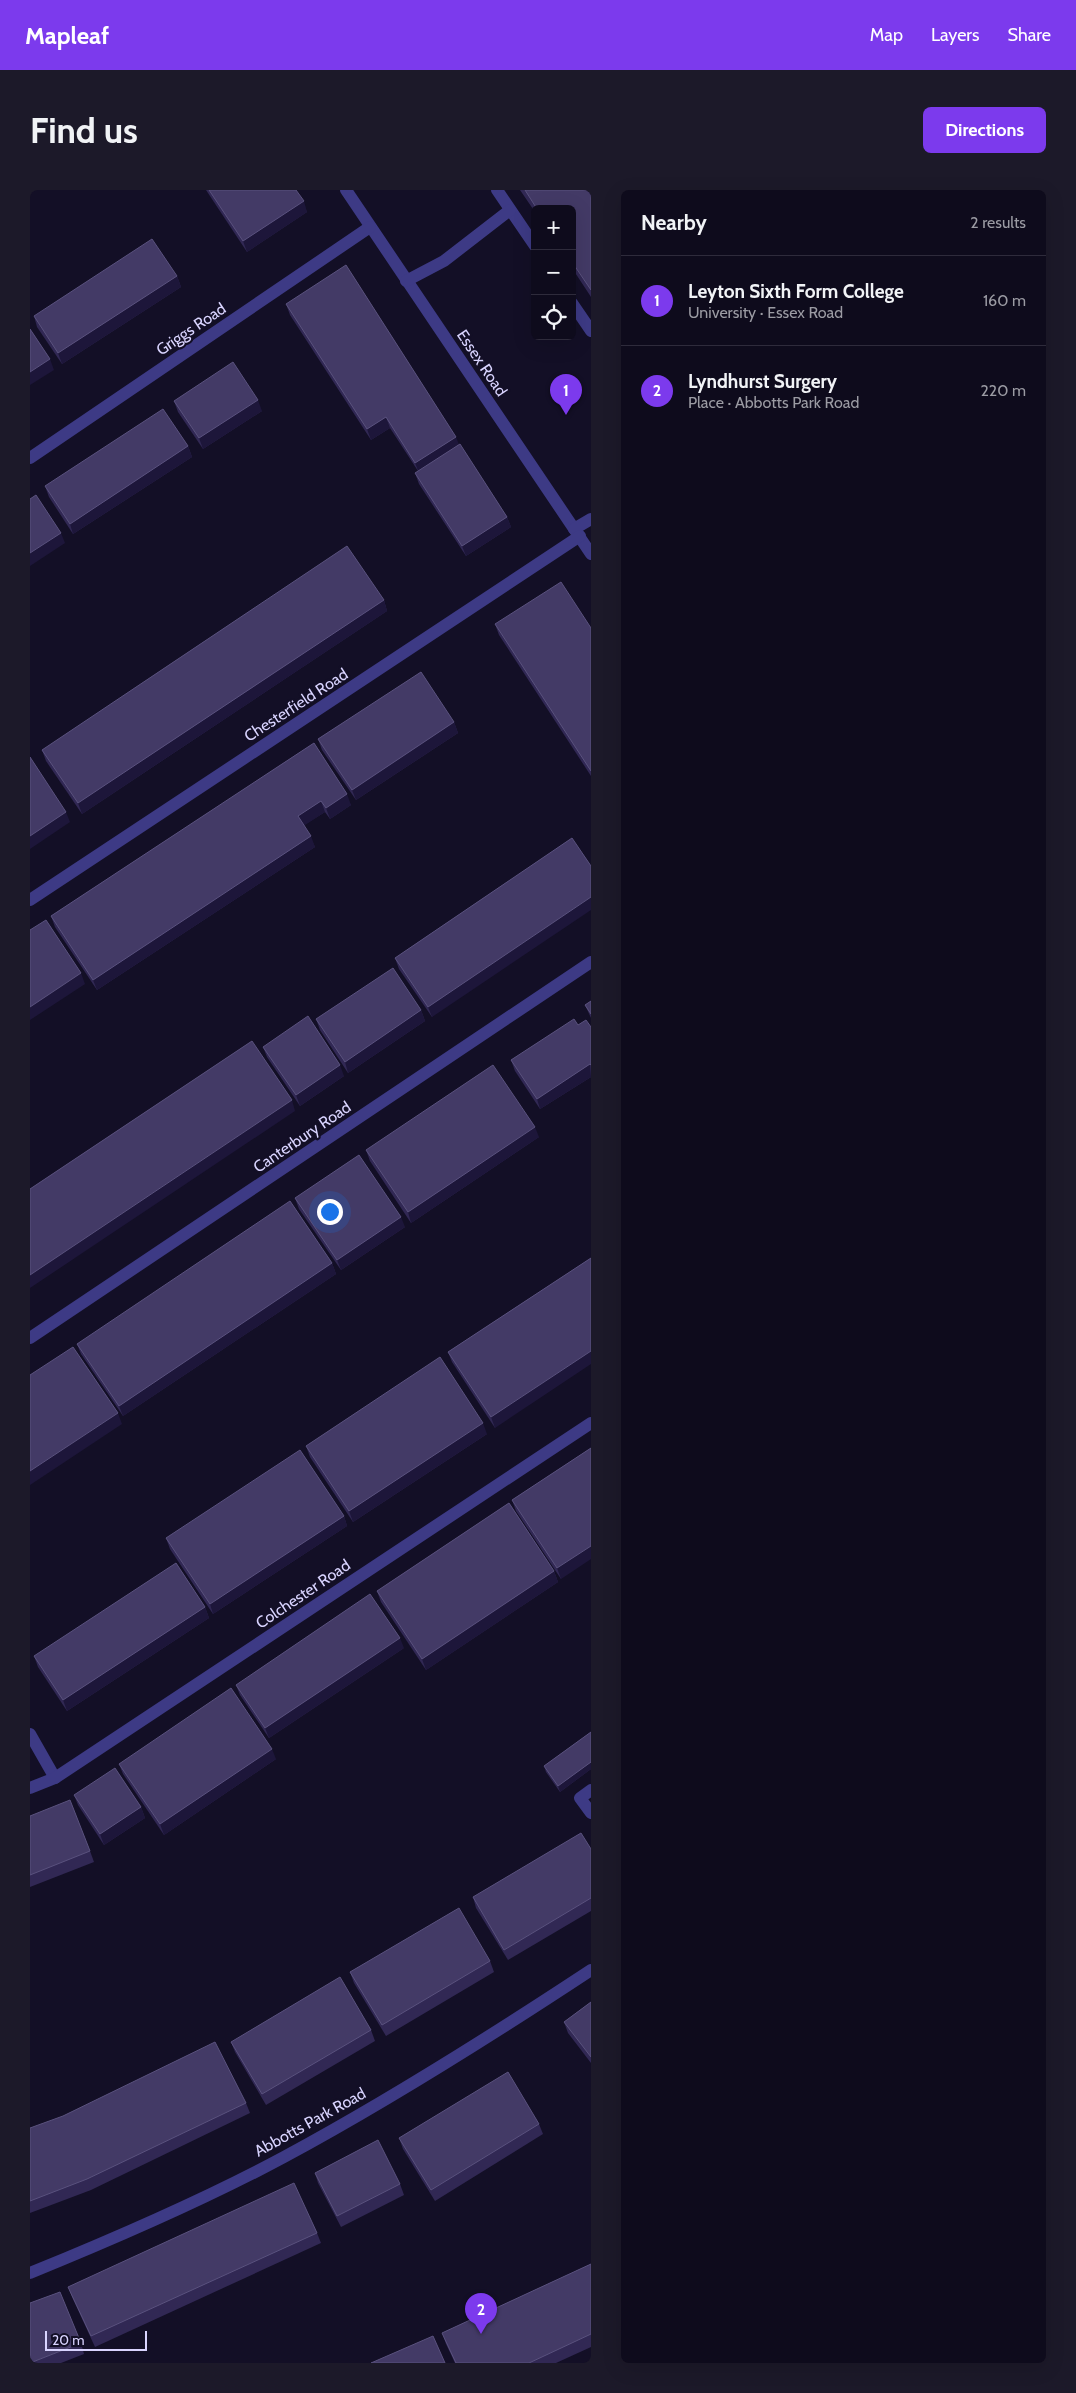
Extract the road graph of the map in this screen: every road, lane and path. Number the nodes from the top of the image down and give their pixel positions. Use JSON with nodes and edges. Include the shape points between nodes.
{"nodes":[{"id":1,"x":346,"y":190,"type":"edge"},
{"id":2,"x":497,"y":190,"type":"edge"},
{"id":3,"x":510,"y":210,"type":"junction"},
{"id":4,"x":370,"y":227,"type":"junction"},
{"id":5,"x":531,"y":240,"type":"edge"},
{"id":6,"x":406,"y":281,"type":"junction"},
{"id":7,"x":576,"y":309,"type":"edge"},
{"id":8,"x":591,"y":331,"type":"edge"},
{"id":9,"x":30,"y":458,"type":"edge"},
{"id":10,"x":591,"y":519,"type":"edge"},
{"id":11,"x":577,"y":532,"type":"junction"},
{"id":12,"x":591,"y":554,"type":"edge"},
{"id":13,"x":30,"y":900,"type":"edge"},
{"id":14,"x":591,"y":962,"type":"edge"},
{"id":15,"x":30,"y":1338,"type":"edge"},
{"id":16,"x":591,"y":1422,"type":"edge"},
{"id":17,"x":30,"y":1734,"type":"edge"},
{"id":18,"x":55,"y":1778,"type":"junction"},
{"id":19,"x":30,"y":1788,"type":"edge"},
{"id":20,"x":591,"y":1790,"type":"edge"},
{"id":21,"x":591,"y":1813,"type":"edge"},
{"id":22,"x":591,"y":1970,"type":"edge"},
{"id":23,"x":30,"y":2273,"type":"edge"}],
"edges":[{"from":1,"to":4,"type":"street","name":"Essex Road"},
{"from":2,"to":3,"type":"street"},
{"from":3,"to":5,"type":"street"},
{"from":3,"to":6,"type":"street","via":[[444,261]]},
{"from":4,"to":6,"type":"street","name":"Essex Road"},
{"from":4,"to":9,"type":"street","name":"Griggs Road"},
{"from":6,"to":11,"type":"street","name":"Essex Road"},
{"from":7,"to":8,"type":"street"},
{"from":10,"to":11,"type":"street","name":"Chesterfield Road"},
{"from":11,"to":12,"type":"street","name":"Essex Road"},
{"from":11,"to":13,"type":"street","name":"Chesterfield Road"},
{"from":14,"to":15,"type":"street","name":"Canterbury Road"},
{"from":16,"to":18,"type":"street","name":"Colchester Road"},
{"from":17,"to":18,"type":"street"},
{"from":18,"to":19,"type":"street","name":"Colchester Road"},
{"from":20,"to":21,"type":"street","via":[[580,1798]]},
{"from":22,"to":23,"type":"street","name":"Abbotts Park Road","via":[[454,2060],[284,2157],[144,2227]]}]}
